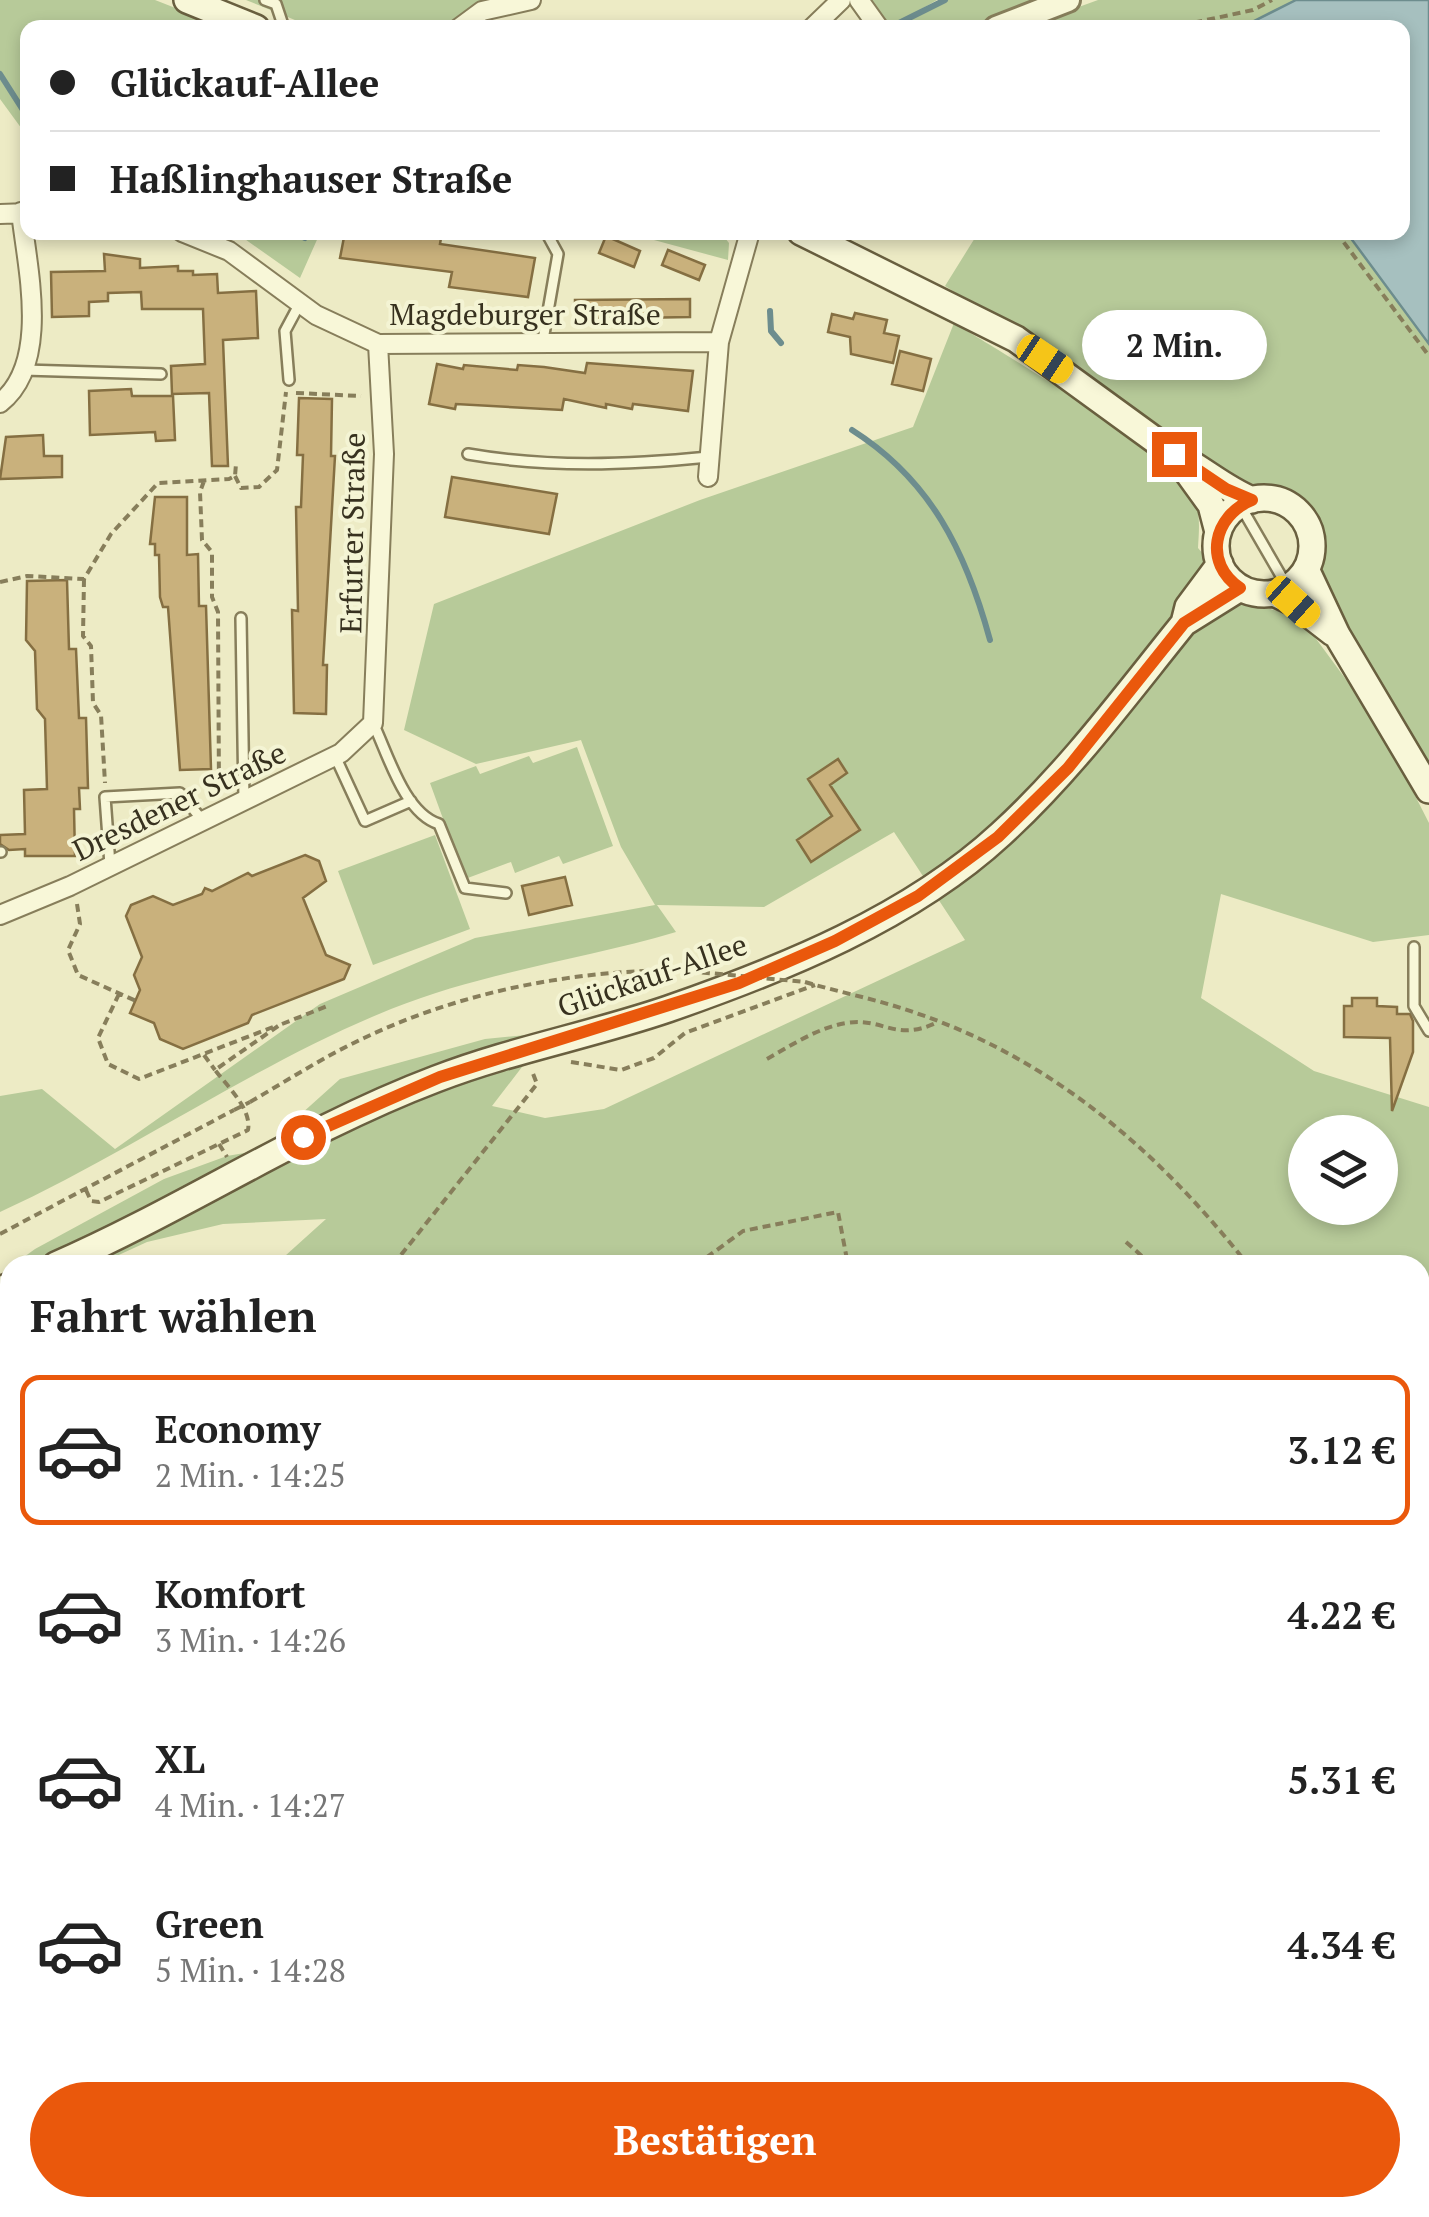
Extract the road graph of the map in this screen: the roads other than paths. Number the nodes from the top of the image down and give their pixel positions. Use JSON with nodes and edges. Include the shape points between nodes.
{"nodes":[{"id":1,"x":187,"y":0,"type":"edge"},
{"id":2,"x":265,"y":0,"type":"edge"},
{"id":3,"x":531,"y":0,"type":"edge"},
{"id":4,"x":841,"y":0,"type":"edge"},
{"id":5,"x":1068,"y":0,"type":"edge"},
{"id":6,"x":236,"y":20,"type":"edge"},
{"id":7,"x":281,"y":20,"type":"edge"},
{"id":8,"x":469,"y":20,"type":"edge"},
{"id":9,"x":820,"y":20,"type":"edge"},
{"id":10,"x":1017,"y":20,"type":"edge"},
{"id":11,"x":26,"y":240,"type":"edge"},
{"id":12,"x":202,"y":240,"type":"edge"},
{"id":13,"x":550,"y":240,"type":"edge"},
{"id":14,"x":748,"y":240,"type":"edge"},
{"id":15,"x":817,"y":240,"type":"edge"},
{"id":16,"x":300,"y":303,"type":"junction"},
{"id":17,"x":543,"y":340,"type":"junction"},
{"id":18,"x":719,"y":342,"type":"junction"},
{"id":19,"x":378,"y":344,"type":"junction"},
{"id":20,"x":24,"y":370,"type":"junction"},
{"id":21,"x":160,"y":374,"type":"dead end"},
{"id":22,"x":289,"y":380,"type":"road end"},
{"id":23,"x":0,"y":403,"type":"edge"},
{"id":24,"x":468,"y":454,"type":"dead end"},
{"id":25,"x":1174,"y":454,"type":"junction"},
{"id":26,"x":710,"y":456,"type":"junction"},
{"id":27,"x":708,"y":477,"type":"dead end"},
{"id":28,"x":1246,"y":502,"type":"junction"},
{"id":29,"x":1218,"y":532,"type":"junction"},
{"id":30,"x":1220,"y":564,"type":"junction"},
{"id":31,"x":1289,"y":583,"type":"junction"},
{"id":32,"x":1240,"y":588,"type":"junction"},
{"id":33,"x":241,"y":618,"type":"dead end"},
{"id":34,"x":1184,"y":623,"type":"junction"},
{"id":35,"x":1337,"y":635,"type":"junction"},
{"id":36,"x":374,"y":723,"type":"junction"},
{"id":37,"x":336,"y":756,"type":"junction"},
{"id":38,"x":1429,"y":790,"type":"edge"},
{"id":39,"x":244,"y":800,"type":"junction"},
{"id":40,"x":411,"y":801,"type":"junction"},
{"id":41,"x":211,"y":817,"type":"junction"},
{"id":42,"x":110,"y":865,"type":"junction"},
{"id":43,"x":506,"y":893,"type":"dead end"},
{"id":44,"x":0,"y":915,"type":"edge"},
{"id":45,"x":1414,"y":946,"type":"dead end"},
{"id":46,"x":1429,"y":1031,"type":"edge"},
{"id":47,"x":75,"y":1255,"type":"edge"}],
"edges":[{"from":1,"to":6,"type":"main road"},
{"from":2,"to":7,"type":"lane","via":[[276,4]]},
{"from":3,"to":8,"type":"street","via":[[482,10]]},
{"from":4,"to":9,"type":"street"},
{"from":5,"to":10,"type":"street"},
{"from":11,"to":20,"type":"street"},
{"from":12,"to":16,"type":"street","name":"Magdeburger Straße","via":[[229,251]]},
{"from":13,"to":17,"type":"lane","via":[[558,254]]},
{"from":14,"to":18,"type":"street"},
{"from":15,"to":25,"type":"main road","via":[[1016,339]]},
{"from":16,"to":19,"type":"street","name":"Magdeburger Straße"},
{"from":16,"to":22,"type":"lane","via":[[285,331]]},
{"from":17,"to":18,"type":"street","name":"Magdeburger Straße"},
{"from":17,"to":19,"type":"street","name":"Magdeburger Straße"},
{"from":18,"to":26,"type":"street"},
{"from":19,"to":36,"type":"street","name":"Erfurter Straße","via":[[384,454]]},
{"from":20,"to":21,"type":"lane"},
{"from":20,"to":23,"type":"street"},
{"from":24,"to":26,"type":"lane","via":[[572,465]]},
{"from":25,"to":28,"type":"main road"},
{"from":25,"to":29,"type":"main road","via":[[1211,506]]},
{"from":26,"to":27,"type":"street"},
{"from":28,"to":29,"type":"main road"},
{"from":28,"to":31,"type":"lane"},
{"from":28,"to":31,"type":"main road","via":[[1274,499],[1302,516],[1312,548]]},
{"from":29,"to":30,"type":"main road"},
{"from":30,"to":32,"type":"main road"},
{"from":30,"to":34,"type":"main road","name":"Glückauf-Allee"},
{"from":31,"to":32,"type":"main road"},
{"from":31,"to":35,"type":"main road"},
{"from":31,"to":35,"type":"main road"},
{"from":32,"to":34,"type":"main road","name":"Glückauf-Allee"},
{"from":33,"to":39,"type":"lane"},
{"from":34,"to":47,"type":"main road","name":"Glückauf-Allee","via":[[1068,768],[998,837],[918,896],[739,983],[440,1077],[337,1119]]},
{"from":35,"to":38,"type":"main road"},
{"from":36,"to":37,"type":"street","name":"Dresdener Straße"},
{"from":36,"to":40,"type":"lane"},
{"from":37,"to":39,"type":"street","name":"Dresdener Straße"},
{"from":37,"to":40,"type":"lane","via":[[365,821]]},
{"from":39,"to":41,"type":"street","name":"Dresdener Straße"},
{"from":40,"to":43,"type":"lane","via":[[426,820],[439,824],[465,888]]},
{"from":41,"to":42,"type":"street","name":"Dresdener Straße"},
{"from":41,"to":42,"type":"lane","via":[[180,793],[106,797]]},
{"from":42,"to":44,"type":"street","name":"Dresdener Straße"},
{"from":45,"to":46,"type":"lane","via":[[1414,1006]]}]}
